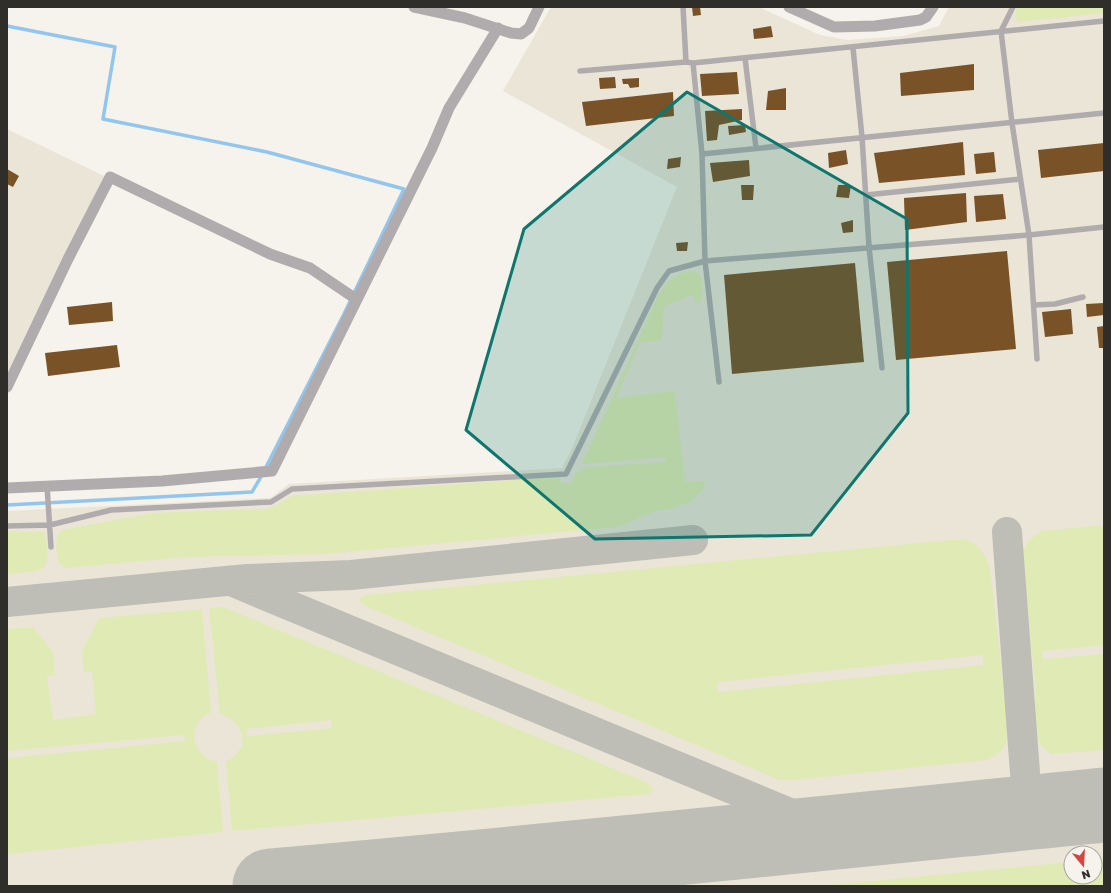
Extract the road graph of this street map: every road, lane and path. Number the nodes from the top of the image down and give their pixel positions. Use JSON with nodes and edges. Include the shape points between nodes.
{"nodes":[{"id":1,"x":414,"y":7,"type":"edge"},
{"id":2,"x":539,"y":7,"type":"edge"},
{"id":3,"x":683,"y":7,"type":"edge"},
{"id":4,"x":788,"y":7,"type":"edge"},
{"id":5,"x":933,"y":7,"type":"edge"},
{"id":6,"x":1013,"y":7,"type":"edge"},
{"id":7,"x":808,"y":11,"type":"edge"},
{"id":8,"x":1104,"y":21,"type":"edge"},
{"id":9,"x":498,"y":28,"type":"junction"},
{"id":10,"x":1001,"y":31,"type":"junction"},
{"id":11,"x":854,"y":48,"type":"junction"},
{"id":12,"x":745,"y":58,"type":"junction"},
{"id":13,"x":686,"y":62,"type":"junction"},
{"id":14,"x":693,"y":63,"type":"junction"},
{"id":15,"x":580,"y":70,"type":"dead end"},
{"id":16,"x":1104,"y":113,"type":"edge"},
{"id":17,"x":1012,"y":123,"type":"junction"},
{"id":18,"x":862,"y":137,"type":"junction"},
{"id":19,"x":756,"y":148,"type":"junction"},
{"id":20,"x":702,"y":154,"type":"junction"},
{"id":21,"x":1020,"y":179,"type":"junction"},
{"id":22,"x":866,"y":194,"type":"junction"},
{"id":23,"x":1104,"y":226,"type":"edge"},
{"id":24,"x":1028,"y":235,"type":"junction"},
{"id":25,"x":868,"y":247,"type":"junction"},
{"id":26,"x":705,"y":261,"type":"junction"},
{"id":27,"x":1083,"y":296,"type":"dead end"},
{"id":28,"x":356,"y":299,"type":"junction"},
{"id":29,"x":1034,"y":305,"type":"junction"},
{"id":30,"x":1037,"y":359,"type":"dead end"},
{"id":31,"x":882,"y":368,"type":"dead end"},
{"id":32,"x":719,"y":382,"type":"dead end"},
{"id":33,"x":7,"y":387,"type":"edge"},
{"id":34,"x":47,"y":486,"type":"junction"},
{"id":35,"x":7,"y":488,"type":"edge"},
{"id":36,"x":50,"y":525,"type":"junction"},
{"id":37,"x":7,"y":526,"type":"edge"},
{"id":38,"x":51,"y":547,"type":"dead end"}],
"edges":[{"from":1,"to":9,"type":"street"},
{"from":2,"to":9,"type":"street","via":[[529,28],[521,34]]},
{"from":3,"to":13,"type":"lane"},
{"from":4,"to":7,"type":"street"},
{"from":5,"to":7,"type":"street","via":[[926,17],[920,20],[875,26],[834,27]]},
{"from":6,"to":10,"type":"lane"},
{"from":8,"to":10,"type":"lane"},
{"from":9,"to":28,"type":"street","via":[[450,108]]},
{"from":10,"to":11,"type":"lane"},
{"from":10,"to":17,"type":"lane"},
{"from":11,"to":12,"type":"lane"},
{"from":11,"to":18,"type":"lane"},
{"from":12,"to":14,"type":"lane"},
{"from":12,"to":19,"type":"lane"},
{"from":13,"to":14,"type":"lane"},
{"from":13,"to":15,"type":"lane"},
{"from":14,"to":20,"type":"lane"},
{"from":16,"to":17,"type":"lane"},
{"from":17,"to":18,"type":"lane"},
{"from":17,"to":21,"type":"lane"},
{"from":18,"to":19,"type":"lane"},
{"from":18,"to":22,"type":"lane"},
{"from":19,"to":20,"type":"lane"},
{"from":20,"to":26,"type":"lane"},
{"from":21,"to":22,"type":"lane"},
{"from":21,"to":24,"type":"lane"},
{"from":22,"to":25,"type":"lane"},
{"from":23,"to":24,"type":"lane"},
{"from":24,"to":25,"type":"lane"},
{"from":24,"to":29,"type":"lane"},
{"from":25,"to":26,"type":"lane"},
{"from":25,"to":31,"type":"lane"},
{"from":26,"to":32,"type":"lane"},
{"from":26,"to":36,"type":"lane","via":[[669,272],[662,279],[566,474],[292,489],[271,502],[111,510]]},
{"from":27,"to":29,"type":"lane","via":[[1055,304]]},
{"from":28,"to":33,"type":"street","via":[[310,268],[270,254],[110,177]]},
{"from":28,"to":34,"type":"street","via":[[272,471],[162,481]]},
{"from":29,"to":30,"type":"lane"},
{"from":34,"to":35,"type":"street"},
{"from":34,"to":36,"type":"lane"},
{"from":36,"to":37,"type":"lane"},
{"from":36,"to":38,"type":"lane"}]}
